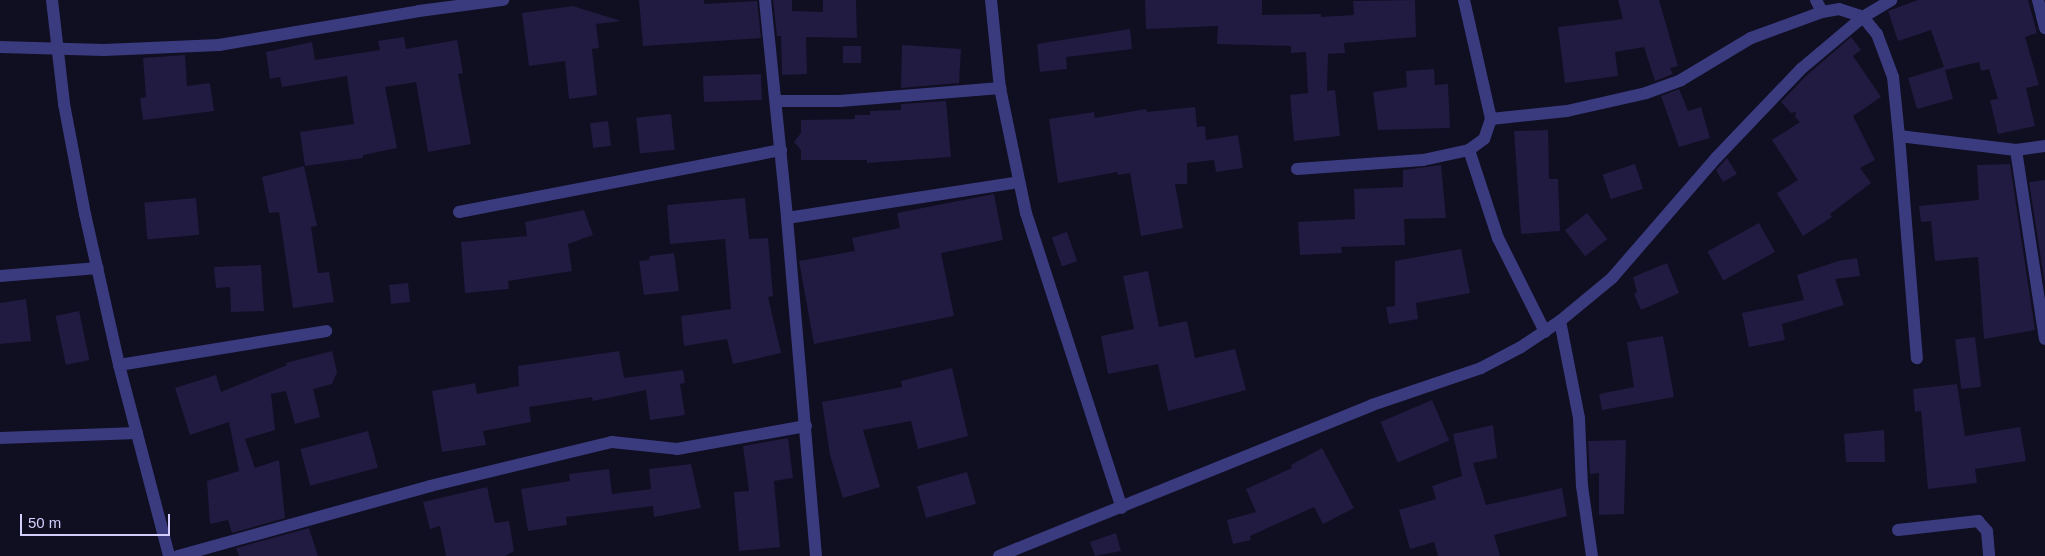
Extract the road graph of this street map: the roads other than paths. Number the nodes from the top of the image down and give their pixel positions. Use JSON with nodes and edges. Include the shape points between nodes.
{"nodes":[{"id":1,"x":52,"y":0,"type":"edge"},
{"id":2,"x":503,"y":0,"type":"edge"},
{"id":3,"x":765,"y":0,"type":"edge"},
{"id":4,"x":991,"y":0,"type":"edge"},
{"id":5,"x":1464,"y":0,"type":"edge"},
{"id":6,"x":1816,"y":0,"type":"edge"},
{"id":7,"x":1891,"y":0,"type":"edge"},
{"id":8,"x":2038,"y":0,"type":"edge"},
{"id":9,"x":445,"y":4,"type":"edge"},
{"id":10,"x":1822,"y":12,"type":"junction"},
{"id":11,"x":1863,"y":17,"type":"junction"},
{"id":12,"x":2045,"y":28,"type":"edge"},
{"id":13,"x":0,"y":47,"type":"edge"},
{"id":14,"x":56,"y":48,"type":"junction"},
{"id":15,"x":1000,"y":88,"type":"junction"},
{"id":16,"x":776,"y":102,"type":"junction"},
{"id":17,"x":1491,"y":119,"type":"junction"},
{"id":18,"x":1899,"y":136,"type":"junction"},
{"id":19,"x":2045,"y":146,"type":"edge"},
{"id":20,"x":781,"y":150,"type":"junction"},
{"id":21,"x":1469,"y":150,"type":"junction"},
{"id":22,"x":2016,"y":150,"type":"junction"},
{"id":23,"x":1297,"y":169,"type":"dead end"},
{"id":24,"x":1020,"y":182,"type":"junction"},
{"id":25,"x":459,"y":212,"type":"dead end"},
{"id":26,"x":787,"y":218,"type":"junction"},
{"id":27,"x":98,"y":268,"type":"junction"},
{"id":28,"x":0,"y":276,"type":"edge"},
{"id":29,"x":1560,"y":321,"type":"junction"},
{"id":30,"x":326,"y":331,"type":"dead end"},
{"id":31,"x":1545,"y":332,"type":"junction"},
{"id":32,"x":2045,"y":339,"type":"edge"},
{"id":33,"x":1917,"y":358,"type":"dead end"},
{"id":34,"x":119,"y":365,"type":"junction"},
{"id":35,"x":806,"y":426,"type":"junction"},
{"id":36,"x":137,"y":433,"type":"junction"},
{"id":37,"x":0,"y":438,"type":"edge"},
{"id":38,"x":1122,"y":508,"type":"junction"},
{"id":39,"x":1898,"y":530,"type":"dead end"},
{"id":40,"x":169,"y":556,"type":"edge"},
{"id":41,"x":178,"y":556,"type":"edge"},
{"id":42,"x":816,"y":556,"type":"edge"},
{"id":43,"x":999,"y":556,"type":"edge"},
{"id":44,"x":1592,"y":556,"type":"edge"},
{"id":45,"x":1989,"y":556,"type":"edge"}],
"edges":[{"from":1,"to":14,"type":"street"},
{"from":2,"to":9,"type":"street"},
{"from":3,"to":16,"type":"street"},
{"from":4,"to":15,"type":"street"},
{"from":5,"to":17,"type":"street"},
{"from":6,"to":10,"type":"street"},
{"from":7,"to":11,"type":"street"},
{"from":8,"to":12,"type":"street"},
{"from":9,"to":14,"type":"street","via":[[219,45],[104,50]]},
{"from":10,"to":11,"type":"street","via":[[1839,9]]},
{"from":10,"to":17,"type":"street","via":[[1751,38],[1681,80],[1646,93],[1567,111]]},
{"from":11,"to":18,"type":"street","via":[[1878,34],[1886,52],[1895,89]]},
{"from":11,"to":29,"type":"street","via":[[1800,69],[1716,158],[1612,278]]},
{"from":13,"to":14,"type":"street"},
{"from":14,"to":27,"type":"street","via":[[73,159]]},
{"from":15,"to":16,"type":"street","via":[[840,101]]},
{"from":15,"to":24,"type":"street"},
{"from":16,"to":20,"type":"street"},
{"from":17,"to":21,"type":"street","via":[[1484,138]]},
{"from":18,"to":22,"type":"street"},
{"from":18,"to":33,"type":"street"},
{"from":19,"to":22,"type":"street"},
{"from":20,"to":25,"type":"street"},
{"from":20,"to":26,"type":"street"},
{"from":21,"to":23,"type":"street","via":[[1423,160]]},
{"from":21,"to":31,"type":"street","via":[[1498,238]]},
{"from":22,"to":32,"type":"street"},
{"from":24,"to":26,"type":"street"},
{"from":24,"to":38,"type":"street","via":[[1026,213]]},
{"from":26,"to":35,"type":"street"},
{"from":27,"to":28,"type":"street"},
{"from":27,"to":34,"type":"street"},
{"from":29,"to":31,"type":"street"},
{"from":29,"to":44,"type":"street","via":[[1579,418],[1582,486]]},
{"from":30,"to":34,"type":"street"},
{"from":31,"to":38,"type":"street","via":[[1481,368],[1372,405]]},
{"from":34,"to":36,"type":"street"},
{"from":35,"to":41,"type":"street","via":[[677,449],[612,442],[430,486]]},
{"from":35,"to":42,"type":"street"},
{"from":36,"to":37,"type":"street"},
{"from":36,"to":40,"type":"street"},
{"from":38,"to":43,"type":"street"},
{"from":39,"to":45,"type":"street","via":[[1978,521],[1987,531]]}]}
